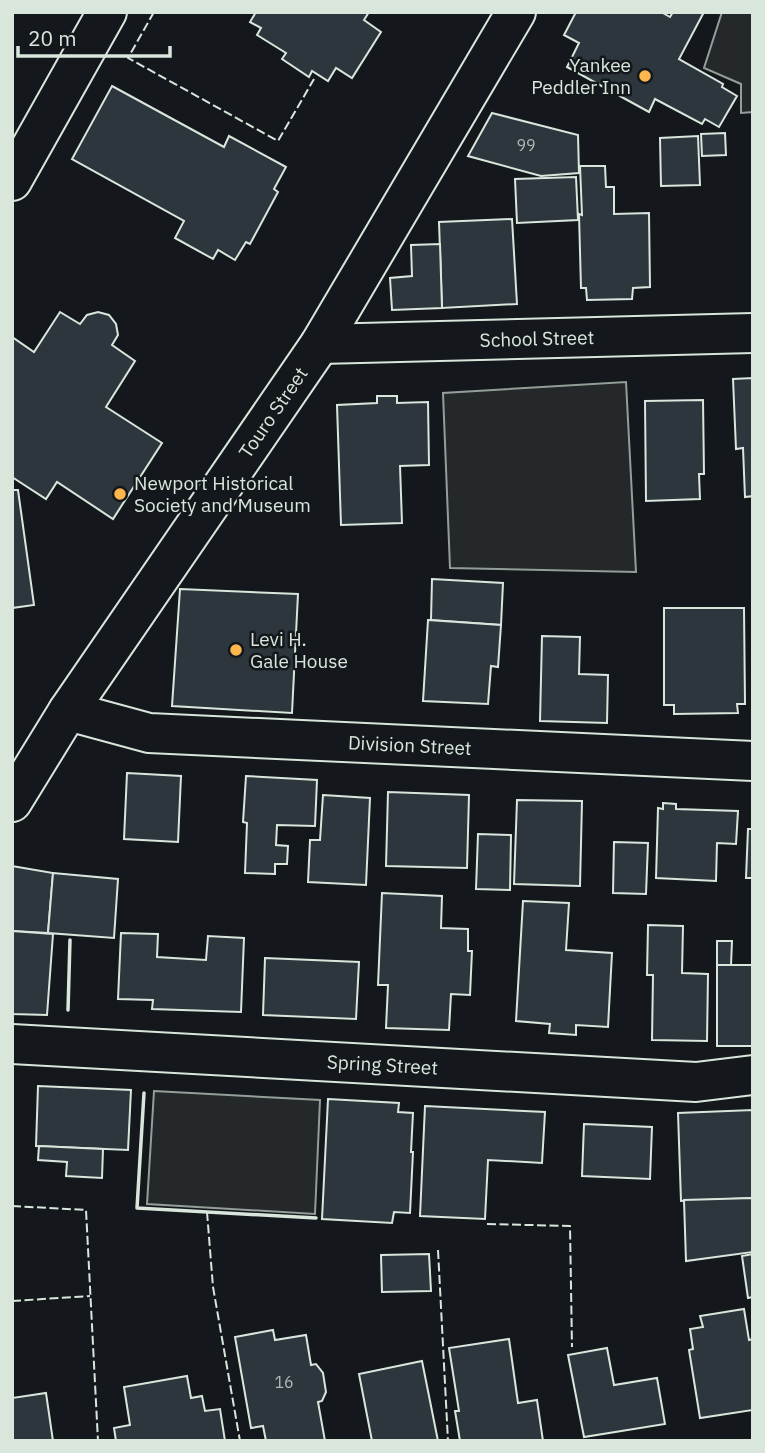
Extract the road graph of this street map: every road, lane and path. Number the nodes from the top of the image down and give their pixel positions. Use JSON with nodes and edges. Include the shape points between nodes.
{"nodes":[{"id":1,"x":107,"y":12,"type":"edge"},
{"id":2,"x":516,"y":12,"type":"edge"},
{"id":3,"x":12,"y":181,"type":"edge"},
{"id":4,"x":753,"y":333,"type":"edge"},
{"id":5,"x":320,"y":344,"type":"junction"},
{"id":6,"x":68,"y":711,"type":"junction"},
{"id":7,"x":753,"y":761,"type":"edge"},
{"id":8,"x":12,"y":802,"type":"edge"},
{"id":9,"x":12,"y":1044,"type":"edge"},
{"id":10,"x":753,"y":1075,"type":"edge"}],
"edges":[{"from":1,"to":3,"type":"main road"},
{"from":2,"to":5,"type":"main road","name":"Touro Street"},
{"from":4,"to":5,"type":"main road","name":"School Street"},
{"from":5,"to":6,"type":"main road","name":"Touro Street"},
{"from":6,"to":7,"type":"main road","name":"Division Street","via":[[149,733]]},
{"from":6,"to":8,"type":"main road","name":"Touro Street"},
{"from":9,"to":10,"type":"main road","name":"Spring Street","via":[[696,1082]]}]}
